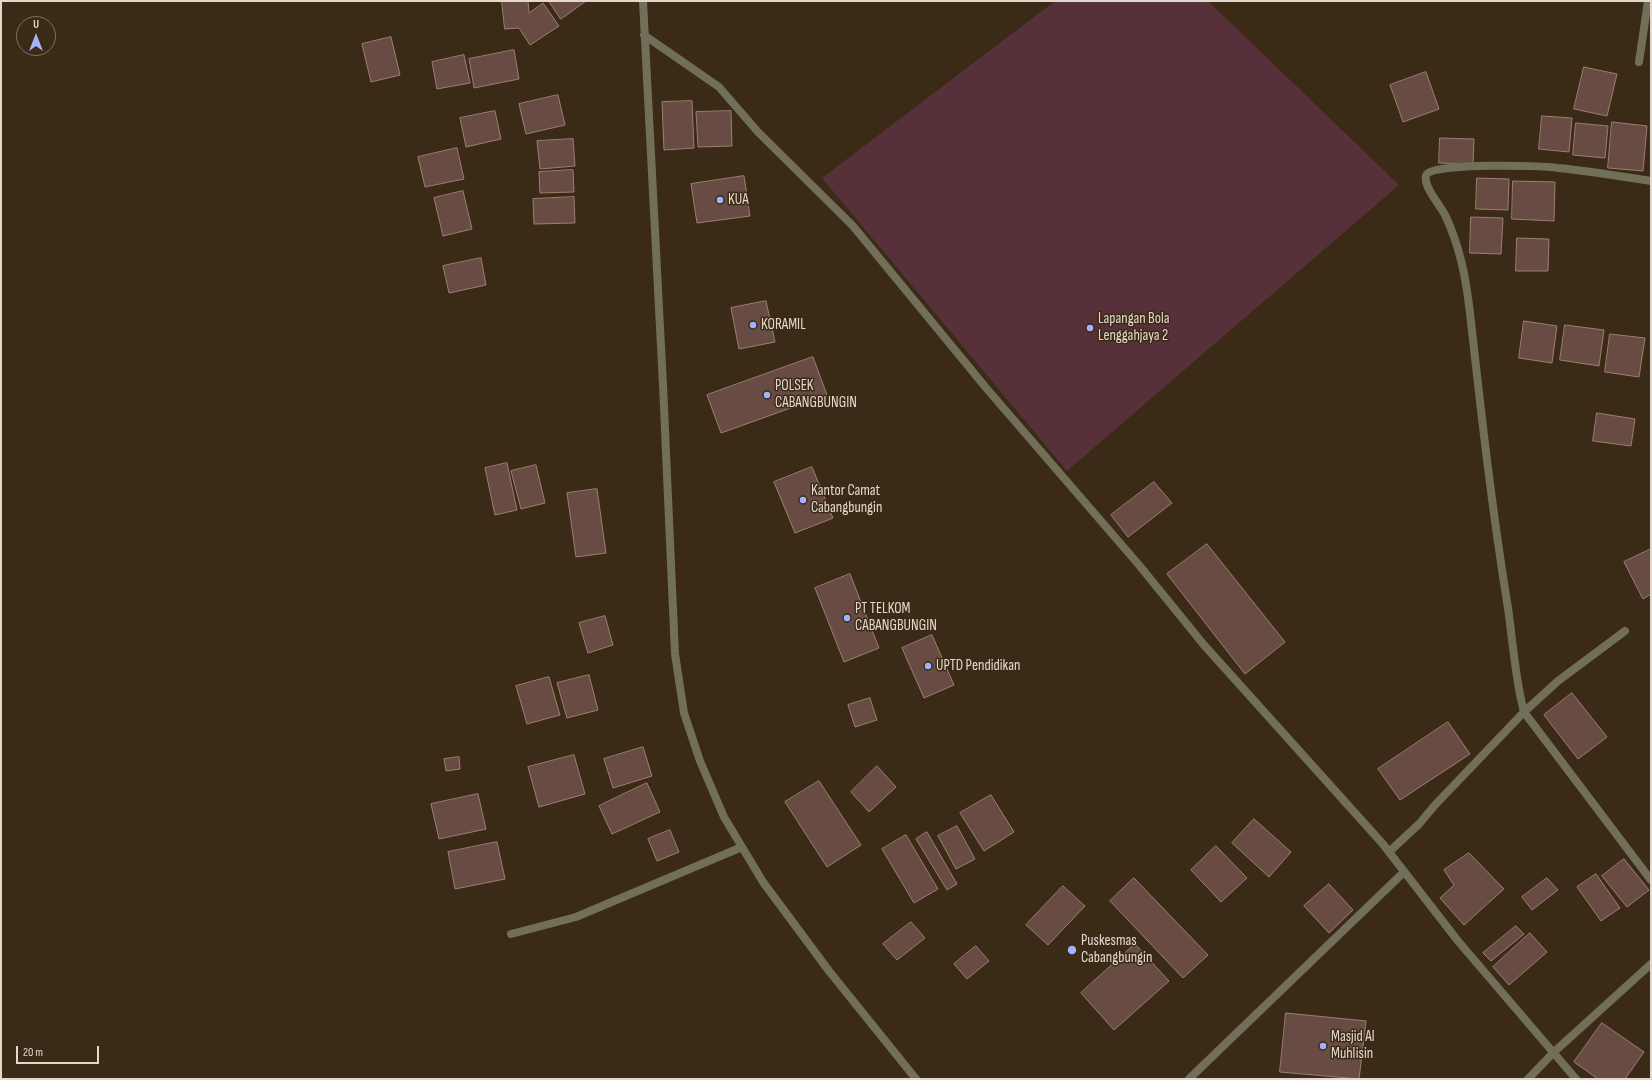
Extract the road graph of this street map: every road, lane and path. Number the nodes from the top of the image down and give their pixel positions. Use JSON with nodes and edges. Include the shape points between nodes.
{"nodes":[{"id":1,"x":643,"y":1,"type":"edge"},
{"id":2,"x":1648,"y":1,"type":"edge"},
{"id":3,"x":644,"y":34,"type":"junction"},
{"id":4,"x":1639,"y":62,"type":"dead end"},
{"id":5,"x":1651,"y":181,"type":"edge"},
{"id":6,"x":1625,"y":631,"type":"dead end"},
{"id":7,"x":1524,"y":712,"type":"junction"},
{"id":8,"x":742,"y":847,"type":"junction"},
{"id":9,"x":1389,"y":852,"type":"junction"},
{"id":10,"x":1404,"y":872,"type":"junction"},
{"id":11,"x":1651,"y":880,"type":"edge"},
{"id":12,"x":511,"y":934,"type":"dead end"},
{"id":13,"x":1651,"y":964,"type":"edge"},
{"id":14,"x":1554,"y":1052,"type":"junction"},
{"id":15,"x":916,"y":1079,"type":"edge"},
{"id":16,"x":1189,"y":1079,"type":"edge"},
{"id":17,"x":1528,"y":1079,"type":"edge"},
{"id":18,"x":1576,"y":1079,"type":"edge"}],
"edges":[{"from":1,"to":3,"type":"street"},
{"from":2,"to":4,"type":"street"},
{"from":3,"to":8,"type":"street","via":[[664,393],[675,654],[684,713],[700,761],[724,817]]},
{"from":3,"to":9,"type":"street","via":[[719,87],[758,132],[853,226],[986,389],[1140,565],[1204,645]]},
{"from":5,"to":7,"type":"street","via":[[1548,167],[1463,166],[1432,170],[1425,178],[1454,234],[1466,283],[1500,562],[1518,688]]},
{"from":6,"to":7,"type":"street","via":[[1558,681]]},
{"from":7,"to":9,"type":"street","via":[[1419,824]]},
{"from":7,"to":11,"type":"street"},
{"from":8,"to":12,"type":"street","via":[[576,916]]},
{"from":8,"to":15,"type":"street","via":[[763,882],[829,971]]},
{"from":9,"to":10,"type":"street"},
{"from":10,"to":14,"type":"street","via":[[1458,941]]},
{"from":10,"to":16,"type":"street"},
{"from":13,"to":14,"type":"street"},
{"from":14,"to":17,"type":"street"},
{"from":14,"to":18,"type":"street"}]}
